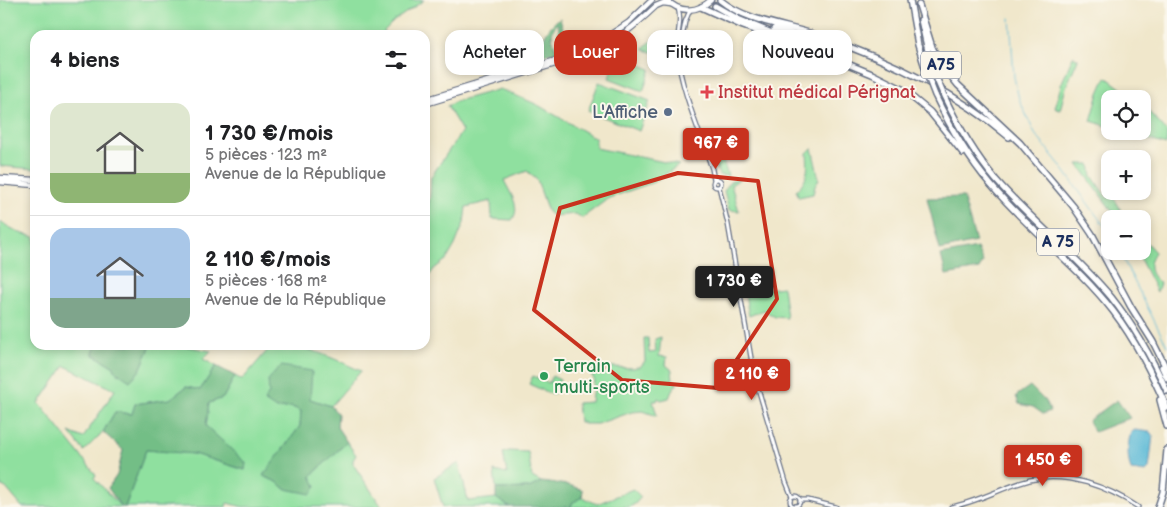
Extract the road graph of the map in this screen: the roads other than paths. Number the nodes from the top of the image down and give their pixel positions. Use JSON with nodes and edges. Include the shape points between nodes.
{"nodes":[{"id":1,"x":652,"y":0,"type":"edge"},
{"id":2,"x":711,"y":0,"type":"edge"},
{"id":3,"x":910,"y":0,"type":"edge"},
{"id":4,"x":669,"y":2,"type":"edge"},
{"id":5,"x":918,"y":3,"type":"edge"},
{"id":6,"x":717,"y":4,"type":"edge"},
{"id":7,"x":701,"y":7,"type":"junction"},
{"id":8,"x":678,"y":8,"type":"junction"},
{"id":9,"x":690,"y":10,"type":"junction"},
{"id":10,"x":678,"y":30,"type":"edge"},
{"id":11,"x":683,"y":30,"type":"edge"},
{"id":12,"x":755,"y":30,"type":"edge"},
{"id":13,"x":765,"y":30,"type":"edge"},
{"id":14,"x":852,"y":66,"type":"edge"},
{"id":15,"x":682,"y":75,"type":"edge"},
{"id":16,"x":430,"y":98,"type":"edge"},
{"id":17,"x":430,"y":102,"type":"edge"},
{"id":18,"x":1037,"y":163,"type":"junction"},
{"id":19,"x":974,"y":164,"type":"junction"},
{"id":20,"x":0,"y":178,"type":"edge"},
{"id":21,"x":30,"y":180,"type":"edge"},
{"id":22,"x":716,"y":180,"type":"junction"},
{"id":23,"x":0,"y":182,"type":"edge"},
{"id":24,"x":30,"y":184,"type":"edge"},
{"id":25,"x":719,"y":187,"type":"junction"},
{"id":26,"x":1142,"y":326,"type":"junction"},
{"id":27,"x":1167,"y":370,"type":"edge"},
{"id":28,"x":1167,"y":378,"type":"edge"},
{"id":29,"x":1155,"y":380,"type":"junction"},
{"id":30,"x":1167,"y":391,"type":"edge"},
{"id":31,"x":1167,"y":408,"type":"edge"},
{"id":32,"x":1167,"y":426,"type":"edge"},
{"id":33,"x":1167,"y":450,"type":"edge"},
{"id":34,"x":792,"y":497,"type":"junction"},
{"id":35,"x":800,"y":500,"type":"junction"},
{"id":36,"x":795,"y":506,"type":"edge"},
{"id":37,"x":836,"y":507,"type":"edge"},
{"id":38,"x":950,"y":507,"type":"edge"},
{"id":39,"x":1139,"y":507,"type":"edge"},
{"id":40,"x":1158,"y":507,"type":"edge"}],
"edges":[{"from":1,"to":16,"type":"main road","via":[[608,38],[584,50]]},
{"from":2,"to":7,"type":"main road"},
{"from":3,"to":19,"type":"highway","number":"A 75","bridge":true,"via":[[918,45],[935,95]]},
{"from":4,"to":8,"type":"main road"},
{"from":4,"to":17,"type":"main road","via":[[656,6],[623,36],[591,53]]},
{"from":5,"to":18,"type":"highway","number":"A75","via":[[932,46],[948,74]]},
{"from":5,"to":30,"type":"highway","number":"A 75","bridge":true,"via":[[936,76],[969,143],[996,179],[1092,276],[1126,316]]},
{"from":6,"to":13,"type":"highway","via":[[738,19]]},
{"from":6,"to":18,"type":"highway","via":[[739,17],[872,57],[924,81],[997,127]]},
{"from":7,"to":9,"type":"main road"},
{"from":7,"to":12,"type":"highway"},
{"from":8,"to":9,"type":"main road"},
{"from":8,"to":10,"type":"street"},
{"from":9,"to":11,"type":"street"},
{"from":14,"to":19,"type":"highway","number":"A75","via":[[911,95],[930,112]]},
{"from":15,"to":22,"type":"street"},
{"from":18,"to":26,"type":"highway","via":[[1092,234]]},
{"from":19,"to":29,"type":"highway","number":"A 75","via":[[998,193],[1106,302]]},
{"from":20,"to":21,"type":"main road"},
{"from":22,"to":25,"type":"street","via":[[721,183]]},
{"from":22,"to":25,"type":"street","via":[[714,186]]},
{"from":23,"to":24,"type":"main road"},
{"from":25,"to":34,"type":"street","via":[[754,375]]},
{"from":26,"to":27,"type":"highway"},
{"from":26,"to":28,"type":"highway"},
{"from":29,"to":31,"type":"highway","number":"A 75"},
{"from":29,"to":32,"type":"highway"},
{"from":33,"to":40,"type":"highway","via":[[1163,492]]},
{"from":34,"to":35,"type":"street","via":[[797,496]]},
{"from":34,"to":36,"type":"street","via":[[790,502]]},
{"from":35,"to":36,"type":"street"},
{"from":35,"to":37,"type":"street"},
{"from":38,"to":39,"type":"street","via":[[1029,480],[1044,478],[1083,481]]}]}
